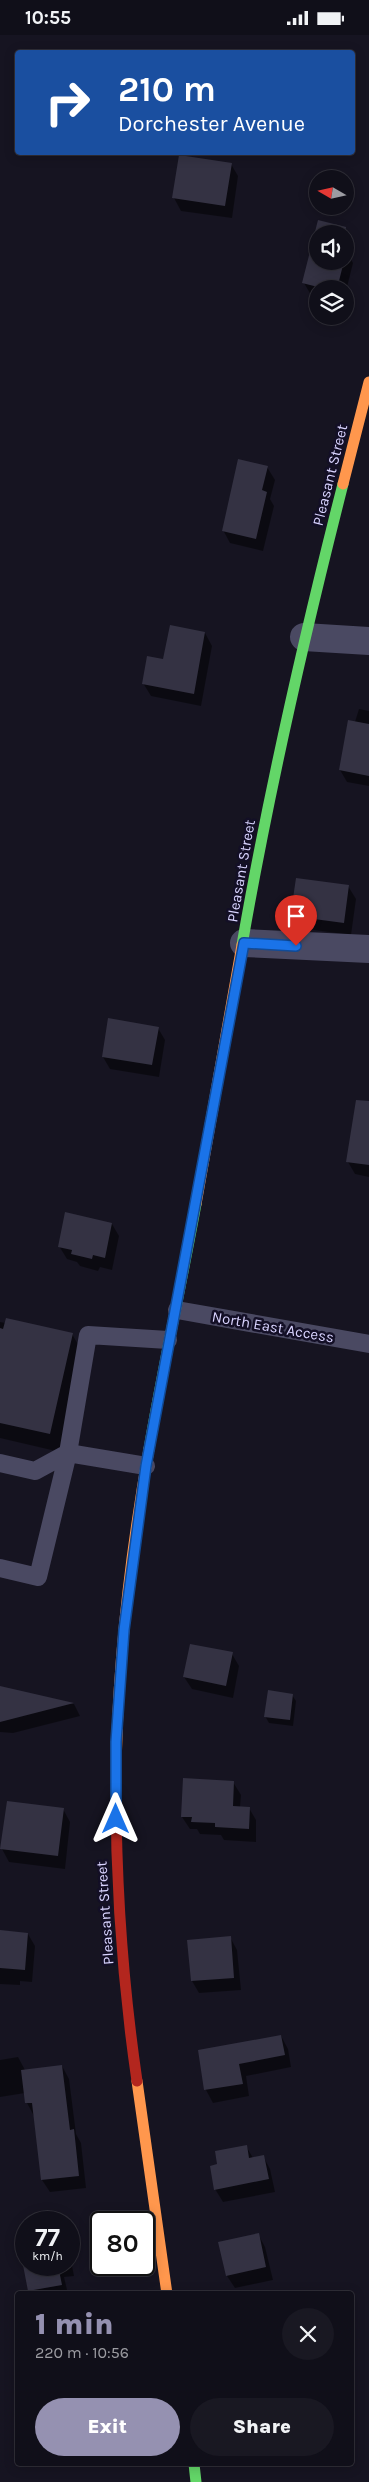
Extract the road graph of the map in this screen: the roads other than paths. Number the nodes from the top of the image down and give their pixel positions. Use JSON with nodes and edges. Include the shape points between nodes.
{"nodes":[{"id":1,"x":369,"y":382,"type":"edge"},
{"id":2,"x":304,"y":637,"type":"junction"},
{"id":3,"x":369,"y":641,"type":"edge"},
{"id":4,"x":244,"y":943,"type":"junction"},
{"id":5,"x":369,"y":949,"type":"edge"},
{"id":6,"x":177,"y":1309,"type":"junction"},
{"id":7,"x":168,"y":1340,"type":"junction"},
{"id":8,"x":369,"y":1344,"type":"edge"},
{"id":9,"x":68,"y":1453,"type":"junction"},
{"id":10,"x":0,"y":1463,"type":"edge"},
{"id":11,"x":146,"y":1466,"type":"junction"},
{"id":12,"x":0,"y":1568,"type":"edge"},
{"id":13,"x":167,"y":2291,"type":"edge"},
{"id":14,"x":194,"y":2466,"type":"edge"},
{"id":15,"x":196,"y":2482,"type":"edge"}],
"edges":[{"from":1,"to":2,"type":"highway","name":"Pleasant Street"},
{"from":2,"to":3,"type":"street"},
{"from":2,"to":4,"type":"highway","name":"Pleasant Street","via":[[263,826]]},
{"from":4,"to":5,"type":"street"},
{"from":4,"to":6,"type":"highway","name":"Pleasant Street"},
{"from":6,"to":7,"type":"highway","name":"Pleasant Street"},
{"from":6,"to":8,"type":"lane","name":"North East Access"},
{"from":7,"to":9,"type":"lane","via":[[88,1335]]},
{"from":7,"to":11,"type":"highway","name":"Pleasant Street"},
{"from":9,"to":10,"type":"lane","via":[[35,1471]]},
{"from":9,"to":11,"type":"lane"},
{"from":9,"to":12,"type":"lane","via":[[38,1577]]},
{"from":11,"to":13,"type":"highway","name":"Pleasant Street","via":[[124,1630],[116,1742],[116,1858],[128,2020]]},
{"from":14,"to":15,"type":"highway"}]}
